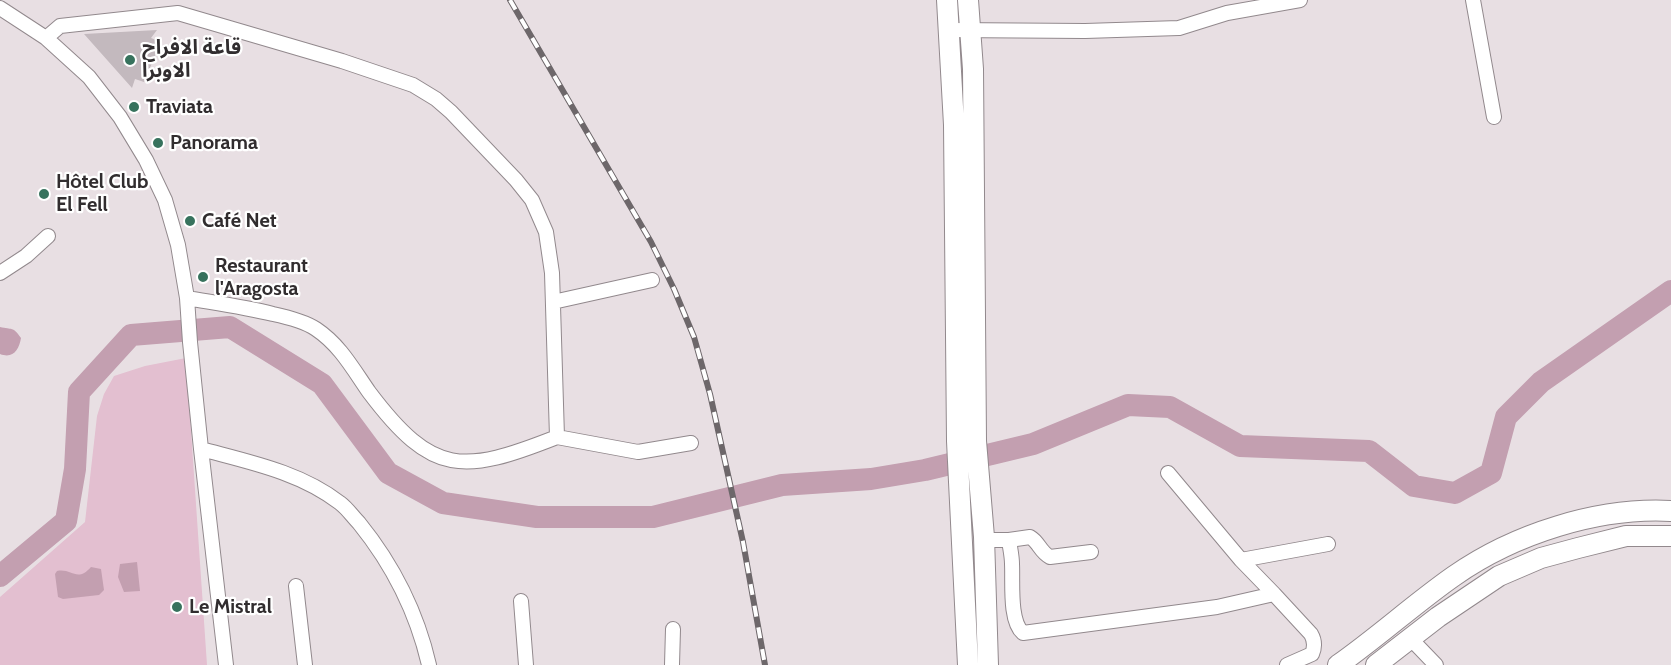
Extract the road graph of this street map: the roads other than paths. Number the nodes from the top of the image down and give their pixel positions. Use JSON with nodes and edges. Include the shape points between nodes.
{"nodes":[{"id":1,"x":947,"y":0,"type":"edge"},
{"id":2,"x":968,"y":0,"type":"edge"},
{"id":3,"x":1300,"y":0,"type":"edge"},
{"id":4,"x":1473,"y":0,"type":"edge"},
{"id":5,"x":177,"y":7,"type":"edge"},
{"id":6,"x":1229,"y":7,"type":"edge"},
{"id":7,"x":0,"y":8,"type":"edge"},
{"id":8,"x":950,"y":30,"type":"junction"},
{"id":9,"x":970,"y":30,"type":"junction"},
{"id":10,"x":46,"y":38,"type":"junction"},
{"id":11,"x":1494,"y":117,"type":"dead end"},
{"id":12,"x":48,"y":236,"type":"dead end"},
{"id":13,"x":0,"y":273,"type":"edge"},
{"id":14,"x":652,"y":280,"type":"dead end"},
{"id":15,"x":188,"y":298,"type":"junction"},
{"id":16,"x":553,"y":302,"type":"junction"},
{"id":17,"x":557,"y":436,"type":"junction"},
{"id":18,"x":967,"y":441,"type":"junction"},
{"id":19,"x":691,"y":443,"type":"dead end"},
{"id":20,"x":201,"y":450,"type":"junction"},
{"id":21,"x":1168,"y":473,"type":"dead end"},
{"id":22,"x":969,"y":475,"type":"junction"},
{"id":23,"x":1671,"y":511,"type":"edge"},
{"id":24,"x":1671,"y":536,"type":"edge"},
{"id":25,"x":984,"y":537,"type":"junction"},
{"id":26,"x":1009,"y":540,"type":"junction"},
{"id":27,"x":1328,"y":544,"type":"dead end"},
{"id":28,"x":1091,"y":552,"type":"dead end"},
{"id":29,"x":1240,"y":560,"type":"junction"},
{"id":30,"x":296,"y":586,"type":"dead end"},
{"id":31,"x":1274,"y":594,"type":"junction"},
{"id":32,"x":521,"y":601,"type":"dead end"},
{"id":33,"x":673,"y":629,"type":"dead end"},
{"id":34,"x":1410,"y":638,"type":"junction"},
{"id":35,"x":226,"y":665,"type":"edge"},
{"id":36,"x":305,"y":665,"type":"edge"},
{"id":37,"x":429,"y":665,"type":"edge"},
{"id":38,"x":526,"y":665,"type":"edge"},
{"id":39,"x":672,"y":665,"type":"edge"},
{"id":40,"x":968,"y":665,"type":"edge"},
{"id":41,"x":988,"y":665,"type":"edge"},
{"id":42,"x":1287,"y":665,"type":"edge"},
{"id":43,"x":1338,"y":665,"type":"edge"},
{"id":44,"x":1376,"y":665,"type":"edge"},
{"id":45,"x":1436,"y":665,"type":"edge"}],
"edges":[{"from":1,"to":8,"type":"highway"},
{"from":2,"to":9,"type":"highway"},
{"from":3,"to":6,"type":"street"},
{"from":4,"to":11,"type":"street"},
{"from":5,"to":10,"type":"street","via":[[60,26]]},
{"from":5,"to":16,"type":"street","via":[[413,85],[436,99],[532,201],[546,232]]},
{"from":6,"to":9,"type":"street","via":[[1179,28]]},
{"from":7,"to":10,"type":"street"},
{"from":8,"to":9,"type":"street"},
{"from":8,"to":18,"type":"highway"},
{"from":9,"to":18,"type":"highway","via":[[973,69]]},
{"from":10,"to":15,"type":"street","via":[[89,77],[146,160],[165,200]]},
{"from":12,"to":13,"type":"street"},
{"from":14,"to":16,"type":"street"},
{"from":15,"to":17,"type":"street","via":[[283,316],[316,329],[344,354],[407,436],[441,458],[479,462]]},
{"from":15,"to":20,"type":"street"},
{"from":16,"to":17,"type":"street"},
{"from":17,"to":19,"type":"street","via":[[638,452]]},
{"from":18,"to":22,"type":"highway"},
{"from":20,"to":35,"type":"street"},
{"from":20,"to":37,"type":"street","via":[[266,466],[307,483],[342,504],[394,572],[415,616]]},
{"from":21,"to":29,"type":"street"},
{"from":22,"to":25,"type":"highway"},
{"from":22,"to":40,"type":"highway"},
{"from":23,"to":43,"type":"highway","via":[[1605,514],[1536,534],[1491,554],[1456,575]]},
{"from":24,"to":34,"type":"highway","via":[[1626,536],[1541,558],[1499,576]]},
{"from":25,"to":26,"type":"street"},
{"from":25,"to":41,"type":"highway"},
{"from":26,"to":28,"type":"street","via":[[1030,537],[1050,557]]},
{"from":26,"to":31,"type":"street","via":[[1016,624],[1024,633],[1217,607]]},
{"from":27,"to":29,"type":"street"},
{"from":29,"to":31,"type":"street"},
{"from":30,"to":36,"type":"street"},
{"from":31,"to":42,"type":"street","via":[[1314,639],[1312,654]]},
{"from":32,"to":38,"type":"street"},
{"from":33,"to":39,"type":"street"},
{"from":34,"to":44,"type":"highway"},
{"from":34,"to":45,"type":"street"}]}
